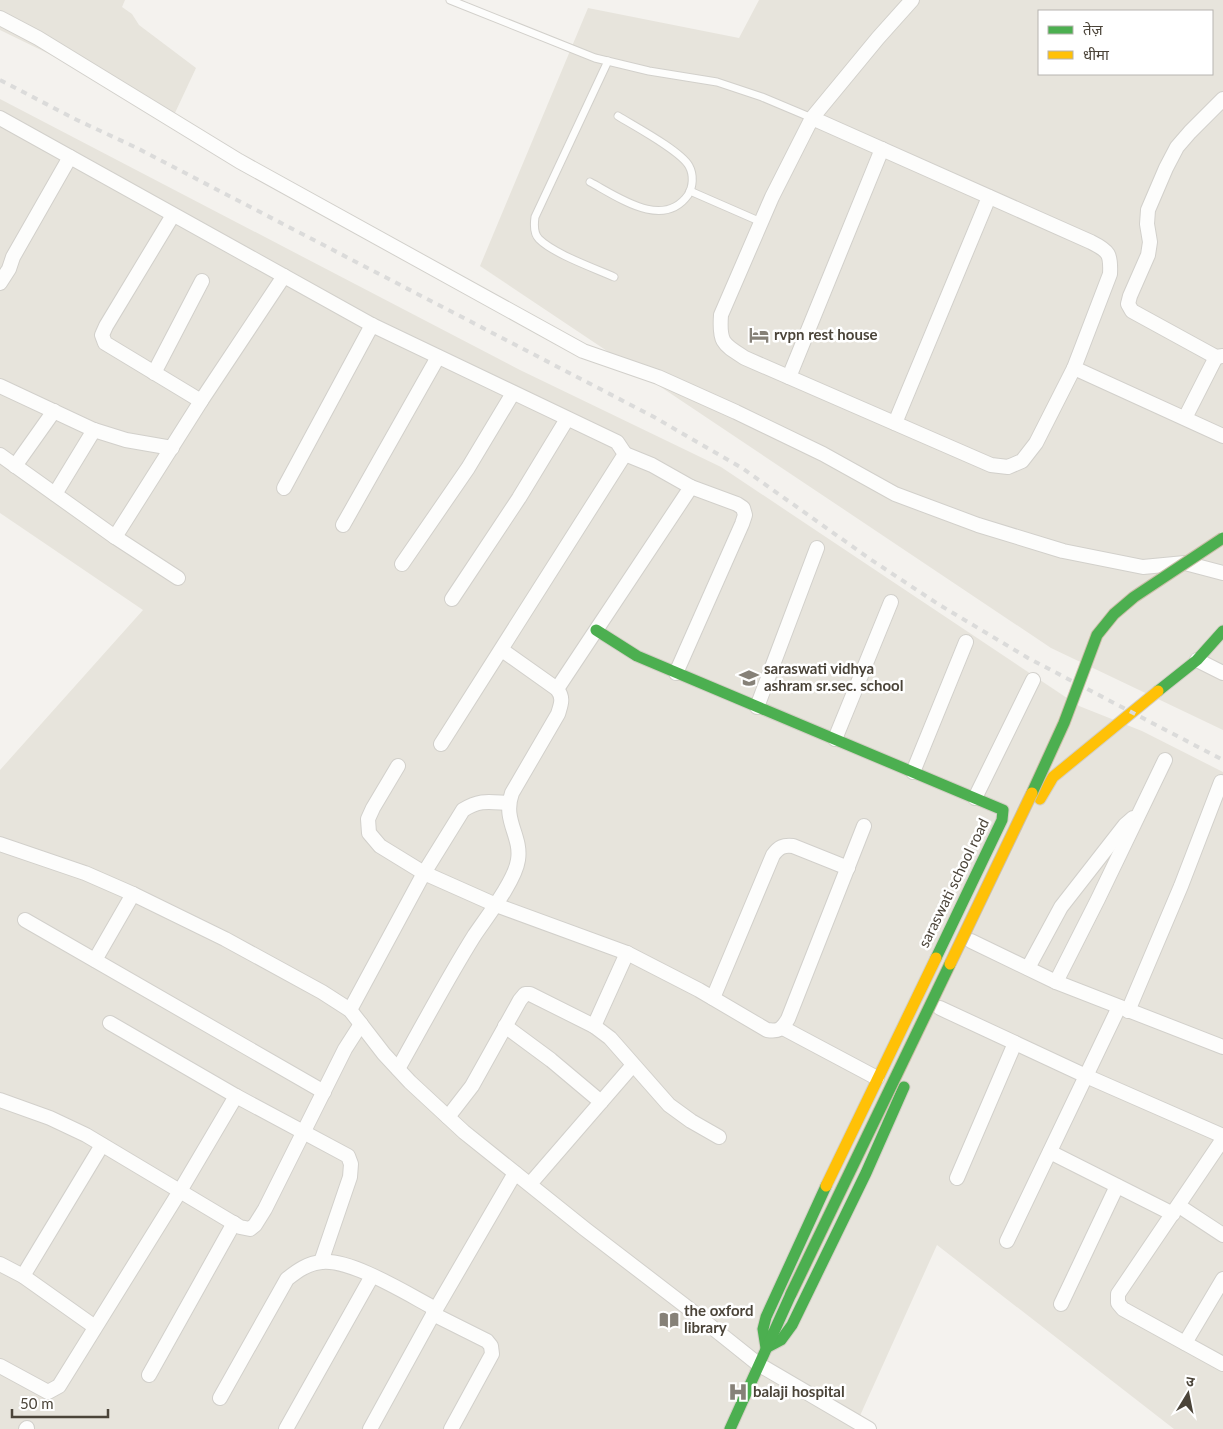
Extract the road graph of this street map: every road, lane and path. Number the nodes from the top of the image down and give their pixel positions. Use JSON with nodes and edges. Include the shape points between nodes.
{"nodes":[{"id":1,"x":450,"y":0,"type":"edge"},
{"id":2,"x":912,"y":0,"type":"edge"},
{"id":3,"x":0,"y":18,"type":"edge"},
{"id":4,"x":608,"y":61,"type":"junction"},
{"id":5,"x":1223,"y":99,"type":"edge"},
{"id":6,"x":618,"y":116,"type":"dead end"},
{"id":7,"x":0,"y":118,"type":"edge"},
{"id":8,"x":812,"y":118,"type":"junction"},
{"id":9,"x":882,"y":149,"type":"junction"},
{"id":10,"x":70,"y":158,"type":"junction"},
{"id":11,"x":590,"y":182,"type":"dead end"},
{"id":12,"x":690,"y":191,"type":"junction"},
{"id":13,"x":989,"y":197,"type":"junction"},
{"id":14,"x":173,"y":215,"type":"junction"},
{"id":15,"x":762,"y":222,"type":"junction"},
{"id":16,"x":5,"y":265,"type":"edge"},
{"id":17,"x":284,"y":276,"type":"junction"},
{"id":18,"x":614,"y":277,"type":"dead end"},
{"id":19,"x":202,"y":281,"type":"dead end"},
{"id":20,"x":0,"y":283,"type":"edge"},
{"id":21,"x":372,"y":325,"type":"junction"},
{"id":22,"x":438,"y":357,"type":"junction"},
{"id":23,"x":1220,"y":357,"type":"edge"},
{"id":24,"x":1074,"y":368,"type":"junction"},
{"id":25,"x":154,"y":373,"type":"junction"},
{"id":26,"x":789,"y":378,"type":"junction"},
{"id":27,"x":0,"y":386,"type":"edge"},
{"id":28,"x":513,"y":393,"type":"junction"},
{"id":29,"x":201,"y":401,"type":"junction"},
{"id":30,"x":54,"y":412,"type":"junction"},
{"id":31,"x":1185,"y":418,"type":"junction"},
{"id":32,"x":567,"y":419,"type":"junction"},
{"id":33,"x":895,"y":423,"type":"junction"},
{"id":34,"x":94,"y":430,"type":"junction"},
{"id":35,"x":1223,"y":436,"type":"edge"},
{"id":36,"x":172,"y":448,"type":"junction"},
{"id":37,"x":625,"y":454,"type":"junction"},
{"id":38,"x":0,"y":455,"type":"edge"},
{"id":39,"x":15,"y":466,"type":"junction"},
{"id":40,"x":690,"y":487,"type":"junction"},
{"id":41,"x":284,"y":488,"type":"dead end"},
{"id":42,"x":55,"y":494,"type":"junction"},
{"id":43,"x":343,"y":525,"type":"dead end"},
{"id":44,"x":115,"y":536,"type":"junction"},
{"id":45,"x":1223,"y":538,"type":"edge"},
{"id":46,"x":818,"y":548,"type":"dead end"},
{"id":47,"x":402,"y":564,"type":"dead end"},
{"id":48,"x":1223,"y":573,"type":"edge"},
{"id":49,"x":178,"y":578,"type":"dead end"},
{"id":50,"x":452,"y":599,"type":"dead end"},
{"id":51,"x":891,"y":602,"type":"dead end"},
{"id":52,"x":596,"y":630,"type":"junction"},
{"id":53,"x":1223,"y":631,"type":"edge"},
{"id":54,"x":966,"y":642,"type":"dead end"},
{"id":55,"x":502,"y":650,"type":"junction"},
{"id":56,"x":1197,"y":660,"type":"junction"},
{"id":57,"x":1223,"y":673,"type":"edge"},
{"id":58,"x":676,"y":674,"type":"junction"},
{"id":59,"x":1033,"y":680,"type":"dead end"},
{"id":60,"x":557,"y":688,"type":"junction"},
{"id":61,"x":757,"y":707,"type":"junction"},
{"id":62,"x":835,"y":739,"type":"junction"},
{"id":63,"x":441,"y":744,"type":"dead end"},
{"id":64,"x":1165,"y":760,"type":"dead end"},
{"id":65,"x":398,"y":766,"type":"dead end"},
{"id":66,"x":913,"y":772,"type":"junction"},
{"id":67,"x":1221,"y":782,"type":"dead end"},
{"id":68,"x":975,"y":798,"type":"junction"},
{"id":69,"x":508,"y":803,"type":"junction"},
{"id":70,"x":1141,"y":811,"type":"junction"},
{"id":71,"x":864,"y":826,"type":"dead end"},
{"id":72,"x":0,"y":844,"type":"edge"},
{"id":73,"x":848,"y":868,"type":"junction"},
{"id":74,"x":424,"y":872,"type":"junction"},
{"id":75,"x":133,"y":894,"type":"junction"},
{"id":76,"x":496,"y":905,"type":"junction"},
{"id":77,"x":24,"y":920,"type":"dead end"},
{"id":78,"x":971,"y":941,"type":"junction"},
{"id":79,"x":627,"y":954,"type":"junction"},
{"id":80,"x":95,"y":960,"type":"junction"},
{"id":81,"x":1028,"y":968,"type":"junction"},
{"id":82,"x":1056,"y":982,"type":"junction"},
{"id":83,"x":712,"y":998,"type":"junction"},
{"id":84,"x":940,"y":1008,"type":"junction"},
{"id":85,"x":1123,"y":1009,"type":"junction"},
{"id":86,"x":350,"y":1010,"type":"junction"},
{"id":87,"x":110,"y":1023,"type":"dead end"},
{"id":88,"x":360,"y":1024,"type":"junction"},
{"id":89,"x":505,"y":1026,"type":"junction"},
{"id":90,"x":594,"y":1026,"type":"junction"},
{"id":91,"x":783,"y":1028,"type":"junction"},
{"id":92,"x":925,"y":1043,"type":"dead end"},
{"id":93,"x":1015,"y":1043,"type":"junction"},
{"id":94,"x":1223,"y":1047,"type":"edge"},
{"id":95,"x":633,"y":1065,"type":"junction"},
{"id":96,"x":398,"y":1069,"type":"junction"},
{"id":97,"x":1086,"y":1076,"type":"junction"},
{"id":98,"x":877,"y":1078,"type":"junction"},
{"id":99,"x":909,"y":1078,"type":"dead end"},
{"id":100,"x":324,"y":1092,"type":"junction"},
{"id":101,"x":236,"y":1096,"type":"junction"},
{"id":102,"x":0,"y":1100,"type":"edge"},
{"id":103,"x":601,"y":1102,"type":"junction"},
{"id":104,"x":448,"y":1117,"type":"junction"},
{"id":105,"x":304,"y":1132,"type":"junction"},
{"id":106,"x":719,"y":1137,"type":"dead end"},
{"id":107,"x":1223,"y":1137,"type":"edge"},
{"id":108,"x":102,"y":1145,"type":"junction"},
{"id":109,"x":1050,"y":1152,"type":"junction"},
{"id":110,"x":515,"y":1173,"type":"junction"},
{"id":111,"x":957,"y":1178,"type":"dead end"},
{"id":112,"x":530,"y":1184,"type":"junction"},
{"id":113,"x":1117,"y":1186,"type":"junction"},
{"id":114,"x":180,"y":1191,"type":"junction"},
{"id":115,"x":1176,"y":1210,"type":"junction"},
{"id":116,"x":234,"y":1223,"type":"junction"},
{"id":117,"x":1223,"y":1235,"type":"edge"},
{"id":118,"x":1007,"y":1241,"type":"dead end"},
{"id":119,"x":321,"y":1262,"type":"junction"},
{"id":120,"x":0,"y":1264,"type":"edge"},
{"id":121,"x":23,"y":1276,"type":"junction"},
{"id":122,"x":372,"y":1276,"type":"junction"},
{"id":123,"x":1223,"y":1279,"type":"edge"},
{"id":124,"x":1061,"y":1304,"type":"dead end"},
{"id":125,"x":434,"y":1312,"type":"junction"},
{"id":126,"x":95,"y":1327,"type":"junction"},
{"id":127,"x":1184,"y":1343,"type":"junction"},
{"id":128,"x":766,"y":1348,"type":"junction"},
{"id":129,"x":758,"y":1364,"type":"junction"},
{"id":130,"x":1223,"y":1364,"type":"edge"},
{"id":131,"x":0,"y":1366,"type":"edge"},
{"id":132,"x":148,"y":1375,"type":"dead end"},
{"id":133,"x":220,"y":1398,"type":"dead end"},
{"id":134,"x":286,"y":1429,"type":"edge"},
{"id":135,"x":370,"y":1429,"type":"edge"},
{"id":136,"x":451,"y":1429,"type":"edge"},
{"id":137,"x":730,"y":1429,"type":"edge"},
{"id":138,"x":869,"y":1429,"type":"edge"}],
"edges":[{"from":1,"to":4,"type":"lane"},
{"from":2,"to":8,"type":"street"},
{"from":3,"to":48,"type":"street","via":[[238,161],[583,351],[658,377],[736,412],[823,454],[895,494],[978,526],[1063,551],[1143,567],[1185,563]]},
{"from":4,"to":8,"type":"lane","via":[[717,82]]},
{"from":4,"to":18,"type":"lane","via":[[535,217],[534,226],[538,238],[554,250]]},
{"from":5,"to":23,"type":"street","via":[[1181,142],[1166,168],[1148,210],[1148,255],[1128,304],[1132,311]]},
{"from":6,"to":12,"type":"lane","via":[[675,152],[689,166],[693,180]]},
{"from":7,"to":10,"type":"street"},
{"from":8,"to":9,"type":"street"},
{"from":8,"to":15,"type":"street"},
{"from":9,"to":13,"type":"street"},
{"from":9,"to":26,"type":"street"},
{"from":10,"to":14,"type":"street"},
{"from":10,"to":16,"type":"street","via":[[13,258]]},
{"from":11,"to":12,"type":"lane","via":[[628,203],[653,211],[670,210]]},
{"from":12,"to":15,"type":"lane"},
{"from":13,"to":24,"type":"street","via":[[1098,245],[1111,258],[1110,274]]},
{"from":13,"to":33,"type":"street"},
{"from":14,"to":17,"type":"street"},
{"from":14,"to":25,"type":"street","via":[[102,335],[105,343]]},
{"from":15,"to":26,"type":"street","via":[[722,316],[720,335],[728,347],[745,358]]},
{"from":16,"to":20,"type":"street"},
{"from":17,"to":21,"type":"street"},
{"from":17,"to":29,"type":"street"},
{"from":19,"to":25,"type":"street"},
{"from":21,"to":22,"type":"street"},
{"from":21,"to":41,"type":"street"},
{"from":22,"to":28,"type":"street"},
{"from":22,"to":43,"type":"street"},
{"from":23,"to":31,"type":"street"},
{"from":24,"to":31,"type":"street"},
{"from":24,"to":33,"type":"street","via":[[1036,443],[1022,461],[1008,468],[991,464]]},
{"from":25,"to":29,"type":"street"},
{"from":26,"to":33,"type":"street"},
{"from":27,"to":30,"type":"street"},
{"from":28,"to":32,"type":"street"},
{"from":28,"to":47,"type":"street","via":[[468,468]]},
{"from":29,"to":36,"type":"street"},
{"from":30,"to":34,"type":"street"},
{"from":30,"to":39,"type":"street"},
{"from":31,"to":35,"type":"street"},
{"from":32,"to":37,"type":"street","via":[[617,442]]},
{"from":32,"to":50,"type":"street","via":[[520,498]]},
{"from":34,"to":36,"type":"street","via":[[126,440]]},
{"from":34,"to":42,"type":"street"},
{"from":36,"to":44,"type":"street"},
{"from":37,"to":40,"type":"street"},
{"from":37,"to":55,"type":"street"},
{"from":38,"to":39,"type":"street"},
{"from":39,"to":42,"type":"street"},
{"from":40,"to":52,"type":"street"},
{"from":40,"to":58,"type":"street","via":[[737,504],[745,515]]},
{"from":42,"to":44,"type":"street"},
{"from":44,"to":49,"type":"street"},
{"from":45,"to":128,"type":"main road","bridge":true,"via":[[1134,598],[1114,614],[1097,636],[1064,723],[1015,829]]},
{"from":46,"to":61,"type":"street"},
{"from":51,"to":62,"type":"street"},
{"from":52,"to":58,"type":"main road","name":"saraswati school road","via":[[638,656]]},
{"from":52,"to":60,"type":"street"},
{"from":53,"to":56,"type":"main road"},
{"from":54,"to":66,"type":"street"},
{"from":55,"to":60,"type":"street"},
{"from":55,"to":63,"type":"street"},
{"from":56,"to":57,"type":"street"},
{"from":56,"to":78,"type":"main road","via":[[1053,777],[1027,820]]},
{"from":58,"to":61,"type":"main road","name":"saraswati school road"},
{"from":59,"to":68,"type":"street"},
{"from":60,"to":69,"type":"street","via":[[562,694],[558,714]]},
{"from":61,"to":62,"type":"main road","name":"saraswati school road"},
{"from":62,"to":66,"type":"main road","name":"saraswati school road"},
{"from":64,"to":70,"type":"street"},
{"from":65,"to":74,"type":"street","via":[[368,819],[369,833],[380,846]]},
{"from":66,"to":68,"type":"main road","name":"saraswati school road"},
{"from":67,"to":85,"type":"street","via":[[1181,886]]},
{"from":68,"to":98,"type":"main road","name":"saraswati school road","via":[[1003,810],[1002,820]]},
{"from":69,"to":74,"type":"street","via":[[484,801],[463,810]]},
{"from":69,"to":76,"type":"street","via":[[518,860]]},
{"from":70,"to":81,"type":"street","via":[[1125,824],[1061,907]]},
{"from":70,"to":82,"type":"street"},
{"from":71,"to":73,"type":"street"},
{"from":72,"to":75,"type":"street","via":[[85,873]]},
{"from":73,"to":83,"type":"street","via":[[793,846],[785,845],[778,849]]},
{"from":73,"to":91,"type":"street"},
{"from":74,"to":76,"type":"street"},
{"from":74,"to":86,"type":"street"},
{"from":75,"to":80,"type":"street"},
{"from":75,"to":86,"type":"street","via":[[225,938]]},
{"from":76,"to":79,"type":"street"},
{"from":76,"to":96,"type":"street"},
{"from":77,"to":80,"type":"street"},
{"from":78,"to":81,"type":"street"},
{"from":78,"to":84,"type":"main road"},
{"from":79,"to":83,"type":"street"},
{"from":79,"to":90,"type":"street"},
{"from":80,"to":100,"type":"street"},
{"from":81,"to":82,"type":"street"},
{"from":82,"to":85,"type":"street"},
{"from":83,"to":91,"type":"street","via":[[767,1030],[776,1032]]},
{"from":84,"to":92,"type":"main road"},
{"from":84,"to":93,"type":"street"},
{"from":85,"to":94,"type":"street"},
{"from":85,"to":97,"type":"street"},
{"from":86,"to":88,"type":"street"},
{"from":87,"to":101,"type":"street"},
{"from":88,"to":96,"type":"street"},
{"from":88,"to":100,"type":"street"},
{"from":89,"to":90,"type":"street","via":[[525,994]]},
{"from":89,"to":103,"type":"street"},
{"from":89,"to":104,"type":"street","via":[[472,1086]]},
{"from":90,"to":95,"type":"street","via":[[610,1038]]},
{"from":91,"to":98,"type":"street"},
{"from":93,"to":97,"type":"street"},
{"from":93,"to":111,"type":"street"},
{"from":95,"to":103,"type":"street"},
{"from":95,"to":106,"type":"street","via":[[668,1105]]},
{"from":96,"to":104,"type":"street"},
{"from":97,"to":107,"type":"street"},
{"from":97,"to":109,"type":"street"},
{"from":98,"to":128,"type":"main road","name":"saraswati school road","via":[[766,1317],[763,1329]]},
{"from":99,"to":128,"type":"main road","via":[[792,1325],[784,1338]]},
{"from":100,"to":105,"type":"street"},
{"from":101,"to":105,"type":"street"},
{"from":101,"to":114,"type":"street"},
{"from":102,"to":108,"type":"street","via":[[50,1118]]},
{"from":103,"to":112,"type":"street"},
{"from":104,"to":110,"type":"street"},
{"from":105,"to":116,"type":"street","via":[[255,1225],[250,1229]]},
{"from":105,"to":119,"type":"street","via":[[348,1156],[351,1164],[350,1177]]},
{"from":107,"to":115,"type":"street"},
{"from":108,"to":114,"type":"street"},
{"from":108,"to":121,"type":"street"},
{"from":109,"to":113,"type":"street"},
{"from":109,"to":118,"type":"street"},
{"from":110,"to":112,"type":"street"},
{"from":110,"to":125,"type":"street"},
{"from":112,"to":129,"type":"street"},
{"from":113,"to":115,"type":"street"},
{"from":113,"to":124,"type":"street"},
{"from":114,"to":116,"type":"street"},
{"from":114,"to":126,"type":"street"},
{"from":115,"to":117,"type":"street"},
{"from":115,"to":127,"type":"street","via":[[1118,1294],[1118,1303],[1123,1309]]},
{"from":116,"to":132,"type":"street"},
{"from":119,"to":122,"type":"street","via":[[338,1263]]},
{"from":119,"to":133,"type":"street","via":[[299,1269],[287,1278]]},
{"from":120,"to":121,"type":"street"},
{"from":121,"to":126,"type":"street"},
{"from":122,"to":125,"type":"street"},
{"from":122,"to":134,"type":"street"},
{"from":123,"to":127,"type":"street"},
{"from":125,"to":135,"type":"street"},
{"from":125,"to":136,"type":"street","via":[[491,1346],[492,1354]]},
{"from":126,"to":131,"type":"street","via":[[59,1386],[48,1392]]},
{"from":127,"to":130,"type":"street"},
{"from":128,"to":129,"type":"main road"},
{"from":129,"to":137,"type":"main road"},
{"from":129,"to":138,"type":"street"}]}
